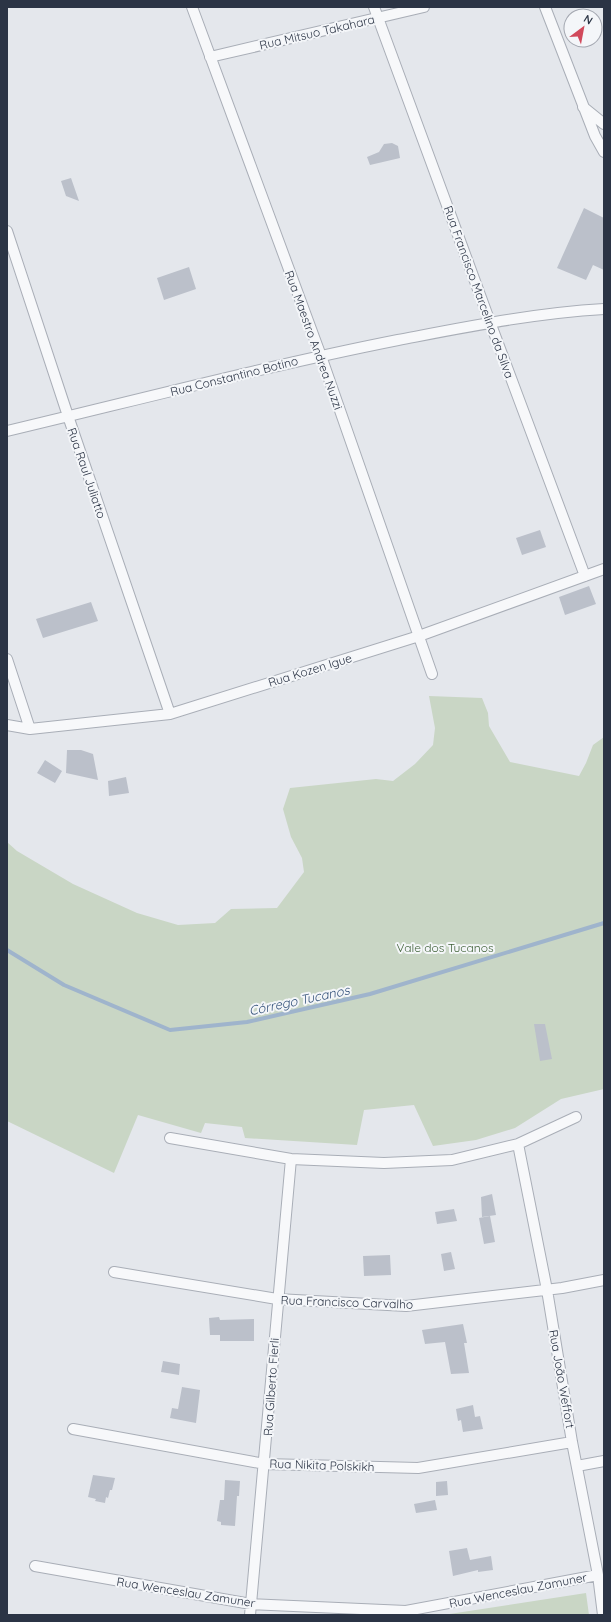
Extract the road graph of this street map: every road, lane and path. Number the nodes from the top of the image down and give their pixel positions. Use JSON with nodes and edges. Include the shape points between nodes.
{"nodes":[{"id":1,"x":192,"y":7,"type":"edge"},
{"id":2,"x":374,"y":7,"type":"edge"},
{"id":3,"x":424,"y":7,"type":"edge"},
{"id":4,"x":545,"y":7,"type":"edge"},
{"id":5,"x":378,"y":18,"type":"junction"},
{"id":6,"x":210,"y":57,"type":"junction"},
{"id":7,"x":583,"y":107,"type":"junction"},
{"id":8,"x":604,"y":124,"type":"edge"},
{"id":9,"x":604,"y":128,"type":"edge"},
{"id":10,"x":594,"y":136,"type":"junction"},
{"id":11,"x":604,"y":152,"type":"edge"},
{"id":12,"x":7,"y":231,"type":"edge"},
{"id":13,"x":604,"y":309,"type":"edge"},
{"id":14,"x":490,"y":322,"type":"junction"},
{"id":15,"x":321,"y":356,"type":"junction"},
{"id":16,"x":68,"y":416,"type":"junction"},
{"id":17,"x":7,"y":431,"type":"edge"},
{"id":18,"x":604,"y":569,"type":"edge"},
{"id":19,"x":585,"y":576,"type":"junction"},
{"id":20,"x":419,"y":636,"type":"junction"},
{"id":21,"x":7,"y":658,"type":"edge"},
{"id":22,"x":432,"y":674,"type":"dead end"},
{"id":23,"x":170,"y":714,"type":"junction"},
{"id":24,"x":7,"y":725,"type":"edge"},
{"id":25,"x":30,"y":729,"type":"junction"},
{"id":26,"x":576,"y":1117,"type":"dead end"},
{"id":27,"x":170,"y":1138,"type":"dead end"},
{"id":28,"x":518,"y":1144,"type":"junction"},
{"id":29,"x":291,"y":1159,"type":"junction"},
{"id":30,"x":114,"y":1272,"type":"dead end"},
{"id":31,"x":604,"y":1280,"type":"edge"},
{"id":32,"x":547,"y":1290,"type":"junction"},
{"id":33,"x":278,"y":1299,"type":"junction"},
{"id":34,"x":73,"y":1429,"type":"dead end"},
{"id":35,"x":572,"y":1442,"type":"junction"},
{"id":36,"x":604,"y":1462,"type":"edge"},
{"id":37,"x":265,"y":1464,"type":"junction"},
{"id":38,"x":577,"y":1466,"type":"junction"},
{"id":39,"x":35,"y":1566,"type":"dead end"},
{"id":40,"x":598,"y":1575,"type":"junction"},
{"id":41,"x":251,"y":1604,"type":"junction"},
{"id":42,"x":250,"y":1615,"type":"edge"},
{"id":43,"x":603,"y":1615,"type":"edge"}],
"edges":[{"from":1,"to":6,"type":"street","name":"Rua Maestro Andrea Nuzzi"},
{"from":2,"to":5,"type":"street","name":"Rua Francisco Marcelino da Silva"},
{"from":3,"to":5,"type":"street","name":"Rua Mitsuo Takahara"},
{"from":4,"to":7,"type":"street"},
{"from":5,"to":6,"type":"street","name":"Rua Mitsuo Takahara"},
{"from":5,"to":14,"type":"street","name":"Rua Francisco Marcelino da Silva"},
{"from":6,"to":15,"type":"street","name":"Rua Maestro Andrea Nuzzi"},
{"from":7,"to":8,"type":"street"},
{"from":7,"to":10,"type":"street"},
{"from":9,"to":10,"type":"street"},
{"from":10,"to":11,"type":"street"},
{"from":12,"to":16,"type":"street","name":"Rua Raul Juliatto"},
{"from":13,"to":14,"type":"street","name":"Rua Constantino Botino"},
{"from":14,"to":15,"type":"street","name":"Rua Constantino Botino"},
{"from":14,"to":19,"type":"street","name":"Rua Francisco Marcelino da Silva"},
{"from":15,"to":16,"type":"street","name":"Rua Constantino Botino"},
{"from":15,"to":20,"type":"street","name":"Rua Maestro Andrea Nuzzi"},
{"from":16,"to":17,"type":"street","name":"Rua Constantino Botino"},
{"from":16,"to":23,"type":"street","name":"Rua Raul Juliatto"},
{"from":18,"to":19,"type":"street","name":"Rua Kozen Igue"},
{"from":19,"to":20,"type":"street","name":"Rua Kozen Igue"},
{"from":20,"to":22,"type":"street","name":"Rua Maestro Andrea Nuzzi"},
{"from":20,"to":23,"type":"street","name":"Rua Kozen Igue"},
{"from":21,"to":25,"type":"street"},
{"from":23,"to":25,"type":"street","name":"Rua Kozen Igue"},
{"from":24,"to":25,"type":"street","name":"Rua Kozen Igue"},
{"from":26,"to":28,"type":"street"},
{"from":27,"to":29,"type":"street"},
{"from":28,"to":29,"type":"street","via":[[452,1160],[384,1163]]},
{"from":28,"to":32,"type":"street","name":"Rua João Weffort"},
{"from":29,"to":33,"type":"street","name":"Rua Gilberto Fierli"},
{"from":30,"to":33,"type":"street","name":"Rua Francisco Carvalho"},
{"from":31,"to":32,"type":"street","name":"Rua Francisco Carvalho"},
{"from":32,"to":33,"type":"street","name":"Rua Francisco Carvalho","via":[[406,1306]]},
{"from":32,"to":35,"type":"street","name":"Rua João Weffort"},
{"from":33,"to":37,"type":"street","name":"Rua Gilberto Fierli"},
{"from":34,"to":37,"type":"street","name":"Rua Nikita Polskikh"},
{"from":35,"to":37,"type":"street","name":"Rua Nikita Polskikh","via":[[418,1468]]},
{"from":35,"to":38,"type":"street","name":"Rua João Weffort"},
{"from":36,"to":38,"type":"street"},
{"from":37,"to":41,"type":"street","name":"Rua Gilberto Fierli"},
{"from":38,"to":40,"type":"street","name":"Rua João Weffort"},
{"from":39,"to":41,"type":"street","name":"Rua Wenceslau Zamuner"},
{"from":40,"to":41,"type":"street","name":"Rua Wenceslau Zamuner","via":[[406,1611]]},
{"from":40,"to":43,"type":"street","name":"Rua João Weffort"},
{"from":41,"to":42,"type":"street","name":"Rua Gilberto Fierli"}]}
